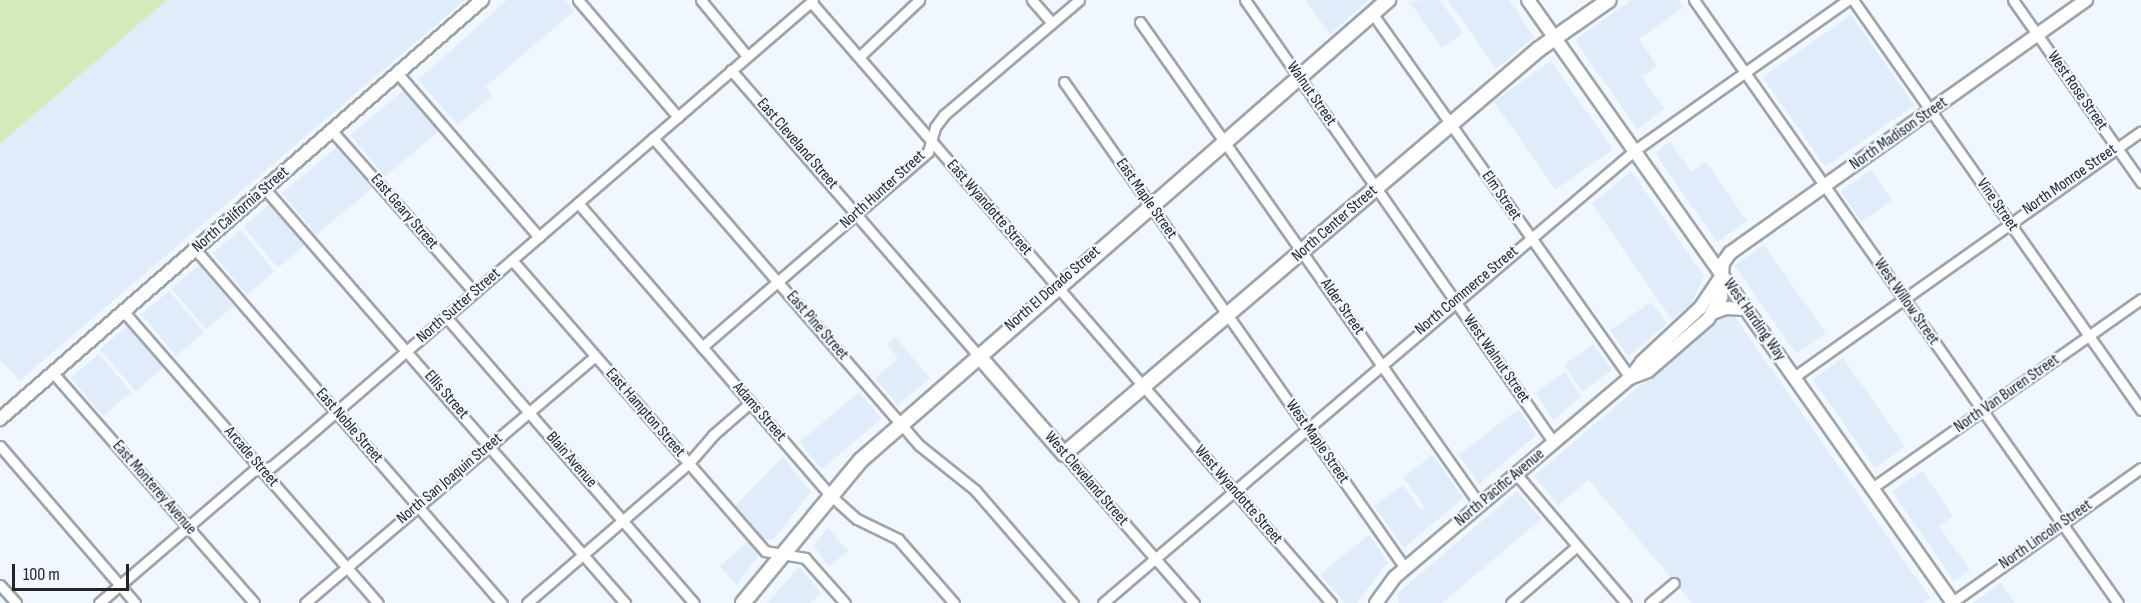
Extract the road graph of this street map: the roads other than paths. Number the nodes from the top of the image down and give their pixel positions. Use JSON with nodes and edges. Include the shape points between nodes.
{"nodes":[{"id":1,"x":482,"y":0,"type":"edge"},
{"id":2,"x":578,"y":0,"type":"edge"},
{"id":3,"x":701,"y":0,"type":"edge"},
{"id":4,"x":919,"y":0,"type":"edge"},
{"id":5,"x":1032,"y":0,"type":"edge"},
{"id":6,"x":1079,"y":0,"type":"edge"},
{"id":7,"x":1245,"y":0,"type":"edge"},
{"id":8,"x":1388,"y":0,"type":"edge"},
{"id":9,"x":1528,"y":0,"type":"edge"},
{"id":10,"x":1609,"y":0,"type":"edge"},
{"id":11,"x":1694,"y":0,"type":"edge"},
{"id":12,"x":1848,"y":0,"type":"edge"},
{"id":13,"x":1853,"y":0,"type":"edge"},
{"id":14,"x":2013,"y":0,"type":"edge"},
{"id":15,"x":2086,"y":0,"type":"edge"},
{"id":16,"x":812,"y":1,"type":"edge"},
{"id":17,"x":1372,"y":13,"type":"junction"},
{"id":18,"x":1140,"y":22,"type":"dead end"},
{"id":19,"x":1052,"y":23,"type":"junction"},
{"id":20,"x":2038,"y":35,"type":"junction"},
{"id":21,"x":1555,"y":38,"type":"junction"},
{"id":22,"x":747,"y":56,"type":"junction"},
{"id":23,"x":859,"y":57,"type":"junction"},
{"id":24,"x":731,"y":70,"type":"junction"},
{"id":25,"x":1745,"y":73,"type":"junction"},
{"id":26,"x":399,"y":75,"type":"junction"},
{"id":27,"x":1299,"y":77,"type":"junction"},
{"id":28,"x":1064,"y":82,"type":"dead end"},
{"id":29,"x":1931,"y":111,"type":"junction"},
{"id":30,"x":678,"y":117,"type":"junction"},
{"id":31,"x":1452,"y":125,"type":"junction"},
{"id":32,"x":2141,"y":130,"type":"edge"},
{"id":33,"x":333,"y":132,"type":"junction"},
{"id":34,"x":653,"y":138,"type":"junction"},
{"id":35,"x":931,"y":140,"type":"junction"},
{"id":36,"x":1224,"y":142,"type":"junction"},
{"id":37,"x":2117,"y":148,"type":"junction"},
{"id":38,"x":1635,"y":150,"type":"junction"},
{"id":39,"x":2141,"y":182,"type":"edge"},
{"id":40,"x":1824,"y":186,"type":"junction"},
{"id":41,"x":1377,"y":188,"type":"junction"},
{"id":42,"x":265,"y":189,"type":"junction"},
{"id":43,"x":578,"y":204,"type":"junction"},
{"id":44,"x":1150,"y":205,"type":"junction"},
{"id":45,"x":857,"y":214,"type":"junction"},
{"id":46,"x":2010,"y":223,"type":"junction"},
{"id":47,"x":539,"y":237,"type":"junction"},
{"id":48,"x":1530,"y":237,"type":"junction"},
{"id":49,"x":195,"y":249,"type":"junction"},
{"id":50,"x":1303,"y":252,"type":"junction"},
{"id":51,"x":512,"y":260,"type":"junction"},
{"id":52,"x":1722,"y":275,"type":"junction"},
{"id":53,"x":778,"y":281,"type":"junction"},
{"id":54,"x":1056,"y":287,"type":"junction"},
{"id":55,"x":474,"y":292,"type":"junction"},
{"id":56,"x":2141,"y":299,"type":"edge"},
{"id":57,"x":1456,"y":300,"type":"junction"},
{"id":58,"x":1904,"y":300,"type":"junction"},
{"id":59,"x":1746,"y":309,"type":"junction"},
{"id":60,"x":124,"y":312,"type":"junction"},
{"id":61,"x":1712,"y":313,"type":"junction"},
{"id":62,"x":1227,"y":316,"type":"junction"},
{"id":63,"x":447,"y":318,"type":"junction"},
{"id":64,"x":2089,"y":336,"type":"junction"},
{"id":65,"x":702,"y":347,"type":"junction"},
{"id":66,"x":407,"y":350,"type":"junction"},
{"id":67,"x":978,"y":355,"type":"junction"},
{"id":68,"x":595,"y":356,"type":"junction"},
{"id":69,"x":1382,"y":364,"type":"junction"},
{"id":70,"x":53,"y":373,"type":"junction"},
{"id":71,"x":1794,"y":377,"type":"junction"},
{"id":72,"x":1630,"y":378,"type":"junction"},
{"id":73,"x":1144,"y":387,"type":"junction"},
{"id":74,"x":750,"y":403,"type":"junction"},
{"id":75,"x":2141,"y":410,"type":"edge"},
{"id":76,"x":336,"y":411,"type":"junction"},
{"id":77,"x":1983,"y":411,"type":"junction"},
{"id":78,"x":529,"y":412,"type":"junction"},
{"id":79,"x":0,"y":419,"type":"edge"},
{"id":80,"x":901,"y":424,"type":"junction"},
{"id":81,"x":1307,"y":428,"type":"junction"},
{"id":82,"x":1554,"y":443,"type":"junction"},
{"id":83,"x":490,"y":445,"type":"junction"},
{"id":84,"x":0,"y":446,"type":"edge"},
{"id":85,"x":1064,"y":454,"type":"junction"},
{"id":86,"x":689,"y":463,"type":"junction"},
{"id":87,"x":2141,"y":468,"type":"edge"},
{"id":88,"x":262,"y":469,"type":"junction"},
{"id":89,"x":1517,"y":475,"type":"junction"},
{"id":90,"x":1872,"y":488,"type":"junction"},
{"id":91,"x":1234,"y":490,"type":"junction"},
{"id":92,"x":830,"y":495,"type":"junction"},
{"id":93,"x":1480,"y":505,"type":"junction"},
{"id":94,"x":418,"y":506,"type":"junction"},
{"id":95,"x":622,"y":521,"type":"junction"},
{"id":96,"x":2062,"y":524,"type":"junction"},
{"id":97,"x":188,"y":527,"type":"junction"},
{"id":98,"x":1577,"y":546,"type":"junction"},
{"id":99,"x":584,"y":554,"type":"junction"},
{"id":100,"x":784,"y":554,"type":"junction"},
{"id":101,"x":1155,"y":558,"type":"junction"},
{"id":102,"x":347,"y":567,"type":"junction"},
{"id":103,"x":1405,"y":568,"type":"junction"},
{"id":104,"x":1674,"y":583,"type":"dead end"},
{"id":105,"x":0,"y":585,"type":"edge"},
{"id":106,"x":120,"y":585,"type":"junction"},
{"id":107,"x":1380,"y":602,"type":"edge"},
{"id":108,"x":16,"y":603,"type":"edge"},
{"id":109,"x":99,"y":603,"type":"edge"},
{"id":110,"x":135,"y":603,"type":"edge"},
{"id":111,"x":254,"y":603,"type":"edge"},
{"id":112,"x":305,"y":603,"type":"edge"},
{"id":113,"x":378,"y":603,"type":"edge"},
{"id":114,"x":502,"y":603,"type":"edge"},
{"id":115,"x":527,"y":603,"type":"edge"},
{"id":116,"x":625,"y":603,"type":"edge"},
{"id":117,"x":694,"y":603,"type":"edge"},
{"id":118,"x":743,"y":603,"type":"edge"},
{"id":119,"x":845,"y":603,"type":"edge"},
{"id":120,"x":954,"y":603,"type":"edge"},
{"id":121,"x":1073,"y":603,"type":"edge"},
{"id":122,"x":1103,"y":603,"type":"edge"},
{"id":123,"x":1194,"y":603,"type":"edge"},
{"id":124,"x":1331,"y":603,"type":"edge"},
{"id":125,"x":1511,"y":603,"type":"edge"},
{"id":126,"x":1626,"y":603,"type":"edge"},
{"id":127,"x":1650,"y":603,"type":"edge"},
{"id":128,"x":1952,"y":603,"type":"edge"},
{"id":129,"x":2118,"y":603,"type":"edge"}],
"edges":[{"from":1,"to":26,"type":"street","name":"North California Street"},
{"from":2,"to":30,"type":"street"},
{"from":3,"to":22,"type":"street"},
{"from":4,"to":23,"type":"street"},
{"from":5,"to":19,"type":"street"},
{"from":6,"to":19,"type":"street","name":"North Hunter Street"},
{"from":7,"to":27,"type":"street","name":"Walnut Street"},
{"from":8,"to":17,"type":"main road","name":"North El Dorado Street"},
{"from":9,"to":21,"type":"street","name":"West Harding Way"},
{"from":10,"to":21,"type":"main road","name":"North Center Street"},
{"from":11,"to":25,"type":"street","name":"West Willow Street"},
{"from":12,"to":25,"type":"street","name":"North Commerce Street"},
{"from":13,"to":29,"type":"street","name":"Vine Street"},
{"from":14,"to":20,"type":"street","name":"West Rose Street"},
{"from":15,"to":20,"type":"street","name":"North Madison Street"},
{"from":16,"to":22,"type":"street","name":"North Sutter Street"},
{"from":16,"to":23,"type":"street","name":"East Wyandotte Street"},
{"from":17,"to":27,"type":"main road","name":"North El Dorado Street"},
{"from":17,"to":31,"type":"street","name":"Elm Street"},
{"from":18,"to":36,"type":"street","name":"Alder Street"},
{"from":19,"to":35,"type":"street","name":"North Hunter Street","via":[[944,115]]},
{"from":20,"to":29,"type":"street","name":"North Madison Street"},
{"from":20,"to":37,"type":"street","name":"West Rose Street"},
{"from":21,"to":31,"type":"main road","name":"North Center Street"},
{"from":21,"to":38,"type":"street","name":"West Harding Way"},
{"from":22,"to":24,"type":"street","name":"North Sutter Street"},
{"from":23,"to":35,"type":"street","name":"East Wyandotte Street"},
{"from":24,"to":30,"type":"street","name":"North Sutter Street"},
{"from":24,"to":45,"type":"street","name":"East Cleveland Street"},
{"from":25,"to":38,"type":"street","name":"North Commerce Street"},
{"from":25,"to":40,"type":"street","name":"West Willow Street"},
{"from":26,"to":33,"type":"street","name":"North California Street"},
{"from":26,"to":47,"type":"street"},
{"from":27,"to":36,"type":"main road","name":"North El Dorado Street"},
{"from":27,"to":41,"type":"street","name":"Walnut Street"},
{"from":28,"to":44,"type":"street","name":"East Maple Street"},
{"from":29,"to":40,"type":"street","name":"North Madison Street"},
{"from":29,"to":46,"type":"street","name":"Vine Street"},
{"from":30,"to":34,"type":"street","name":"North Sutter Street"},
{"from":31,"to":41,"type":"main road","name":"North Center Street"},
{"from":31,"to":48,"type":"street","name":"Elm Street"},
{"from":32,"to":37,"type":"street","name":"North Monroe Street"},
{"from":33,"to":42,"type":"street","name":"North California Street"},
{"from":33,"to":55,"type":"street","name":"East Geary Street"},
{"from":34,"to":43,"type":"street","name":"North Sutter Street"},
{"from":34,"to":53,"type":"street","name":"East Pine Street"},
{"from":35,"to":45,"type":"street","name":"North Hunter Street","via":[[928,152]]},
{"from":35,"to":54,"type":"street","name":"East Wyandotte Street"},
{"from":36,"to":44,"type":"main road","name":"North El Dorado Street"},
{"from":36,"to":50,"type":"street","name":"Alder Street"},
{"from":37,"to":39,"type":"street","name":"West Rose Street"},
{"from":37,"to":46,"type":"street","name":"North Monroe Street"},
{"from":38,"to":48,"type":"street","name":"North Commerce Street"},
{"from":38,"to":52,"type":"street","name":"West Harding Way"},
{"from":40,"to":52,"type":"street","name":"North Madison Street","via":[[1730,253]]},
{"from":40,"to":58,"type":"street","name":"West Willow Street"},
{"from":41,"to":50,"type":"main road","name":"North Center Street"},
{"from":41,"to":57,"type":"street","name":"West Walnut Street"},
{"from":42,"to":49,"type":"street","name":"North California Street"},
{"from":42,"to":66,"type":"street","name":"Ellis Street"},
{"from":43,"to":47,"type":"street","name":"North Sutter Street"},
{"from":43,"to":65,"type":"street","name":"Adams Street"},
{"from":44,"to":54,"type":"main road","name":"North El Dorado Street"},
{"from":44,"to":62,"type":"street","name":"East Maple Street"},
{"from":45,"to":53,"type":"street","name":"North Hunter Street"},
{"from":45,"to":67,"type":"street","name":"East Cleveland Street"},
{"from":46,"to":58,"type":"street","name":"North Monroe Street"},
{"from":46,"to":64,"type":"street","name":"Vine Street"},
{"from":47,"to":51,"type":"street","name":"North Sutter Street"},
{"from":48,"to":57,"type":"street","name":"North Commerce Street"},
{"from":48,"to":72,"type":"street","name":"Elm Street"},
{"from":49,"to":60,"type":"street","name":"North California Street"},
{"from":49,"to":76,"type":"street","name":"East Noble Street"},
{"from":50,"to":62,"type":"main road","name":"North Center Street"},
{"from":50,"to":69,"type":"street","name":"Alder Street"},
{"from":51,"to":55,"type":"street","name":"North Sutter Street"},
{"from":51,"to":68,"type":"street","name":"East Hampton Street"},
{"from":52,"to":59,"type":"street","name":"West Harding Way"},
{"from":52,"to":61,"type":"street","name":"North Pacific Avenue","via":[[1721,297]]},
{"from":52,"to":72,"type":"street","name":"North Pacific Avenue","via":[[1711,286],[1700,308]]},
{"from":53,"to":65,"type":"street","name":"North Hunter Street"},
{"from":53,"to":80,"type":"street","name":"East Pine Street"},
{"from":54,"to":67,"type":"main road","name":"North El Dorado Street"},
{"from":54,"to":73,"type":"street","name":"East Wyandotte Street"},
{"from":55,"to":63,"type":"street","name":"North Sutter Street"},
{"from":56,"to":64,"type":"street","name":"North Van Buren Street"},
{"from":57,"to":69,"type":"street","name":"North Commerce Street"},
{"from":57,"to":82,"type":"street","name":"West Walnut Street"},
{"from":58,"to":71,"type":"street","name":"North Monroe Street"},
{"from":58,"to":77,"type":"street","name":"West Willow Street"},
{"from":59,"to":61,"type":"street"},
{"from":59,"to":71,"type":"street","name":"West Harding Way"},
{"from":60,"to":70,"type":"street","name":"North California Street"},
{"from":60,"to":88,"type":"street","name":"Arcade Street"},
{"from":61,"to":72,"type":"street","name":"North Pacific Avenue","via":[[1688,339],[1648,370]]},
{"from":62,"to":73,"type":"main road","name":"North Center Street"},
{"from":62,"to":81,"type":"street","name":"West Maple Street"},
{"from":63,"to":66,"type":"street","name":"North Sutter Street"},
{"from":63,"to":78,"type":"street","name":"Blain Avenue"},
{"from":64,"to":75,"type":"street","name":"Vine Street"},
{"from":64,"to":77,"type":"street","name":"North Van Buren Street"},
{"from":65,"to":74,"type":"street","name":"Adams Street"},
{"from":66,"to":76,"type":"street","name":"North Sutter Street"},
{"from":66,"to":83,"type":"street","name":"Ellis Street"},
{"from":67,"to":80,"type":"main road","name":"North El Dorado Street"},
{"from":67,"to":85,"type":"main road","name":"West Cleveland Street"},
{"from":68,"to":78,"type":"street","name":"North San Joaquin Street"},
{"from":68,"to":86,"type":"street","name":"East Hampton Street"},
{"from":69,"to":81,"type":"street","name":"North Commerce Street"},
{"from":69,"to":93,"type":"street","name":"Alder Street"},
{"from":70,"to":79,"type":"street","name":"North California Street"},
{"from":70,"to":97,"type":"street","name":"East Monterey Avenue"},
{"from":71,"to":90,"type":"street","name":"West Harding Way"},
{"from":72,"to":82,"type":"street","name":"North Pacific Avenue"},
{"from":73,"to":85,"type":"main road","name":"North Center Street"},
{"from":73,"to":91,"type":"street","name":"West Wyandotte Street"},
{"from":74,"to":86,"type":"street","via":[[713,435]]},
{"from":74,"to":92,"type":"street","name":"Adams Street"},
{"from":76,"to":88,"type":"street","name":"North Sutter Street","via":[[271,467]]},
{"from":76,"to":94,"type":"street","name":"East Noble Street"},
{"from":77,"to":90,"type":"street","name":"North Van Buren Street"},
{"from":77,"to":96,"type":"street","name":"West Willow Street"},
{"from":78,"to":83,"type":"street","name":"North San Joaquin Street"},
{"from":78,"to":95,"type":"street","name":"Blain Avenue"},
{"from":80,"to":92,"type":"main road","name":"North El Dorado Street"},
{"from":80,"to":121,"type":"street","name":"East Pine Street","via":[[989,506]]},
{"from":81,"to":91,"type":"street","name":"North Commerce Street"},
{"from":81,"to":103,"type":"street","name":"West Maple Street"},
{"from":82,"to":89,"type":"street","name":"North Pacific Avenue"},
{"from":83,"to":94,"type":"street","name":"North San Joaquin Street"},
{"from":83,"to":99,"type":"street","name":"Ellis Street"},
{"from":84,"to":106,"type":"street"},
{"from":85,"to":101,"type":"street","name":"West Cleveland Street"},
{"from":86,"to":95,"type":"street"},
{"from":86,"to":100,"type":"street","name":"East Hampton Street","via":[[765,550]]},
{"from":87,"to":96,"type":"street","name":"North Lincoln Street"},
{"from":88,"to":97,"type":"street","name":"North Sutter Street","via":[[252,471]]},
{"from":88,"to":102,"type":"street","name":"Arcade Street"},
{"from":89,"to":93,"type":"street","name":"North Pacific Avenue"},
{"from":89,"to":98,"type":"street"},
{"from":90,"to":128,"type":"street","name":"West Harding Way"},
{"from":91,"to":101,"type":"street","name":"North Commerce Street"},
{"from":91,"to":124,"type":"street","name":"West Wyandotte Street"},
{"from":92,"to":100,"type":"main road","name":"North El Dorado Street"},
{"from":92,"to":120,"type":"street","name":"Adams Street","via":[[857,519],[898,539]]},
{"from":93,"to":103,"type":"street","name":"North Pacific Avenue"},
{"from":94,"to":102,"type":"street","name":"North San Joaquin Street"},
{"from":94,"to":114,"type":"street","name":"East Noble Street"},
{"from":95,"to":99,"type":"street"},
{"from":95,"to":117,"type":"street","name":"Blain Avenue"},
{"from":96,"to":128,"type":"street","name":"North Lincoln Street"},
{"from":96,"to":129,"type":"street","name":"West Willow Street"},
{"from":97,"to":106,"type":"street","name":"North Sutter Street"},
{"from":97,"to":111,"type":"street","name":"East Monterey Avenue"},
{"from":98,"to":125,"type":"street"},
{"from":98,"to":126,"type":"street"},
{"from":99,"to":115,"type":"street"},
{"from":99,"to":116,"type":"street","name":"Ellis Street"},
{"from":100,"to":118,"type":"main road","name":"North El Dorado Street"},
{"from":100,"to":119,"type":"street","name":"East Hampton Street","via":[[806,558]]},
{"from":101,"to":122,"type":"street","name":"North Commerce Street"},
{"from":101,"to":123,"type":"street","name":"West Cleveland Street"},
{"from":102,"to":112,"type":"street","name":"North San Joaquin Street"},
{"from":102,"to":113,"type":"street","name":"Arcade Street"},
{"from":103,"to":107,"type":"street","name":"North Pacific Avenue"},
{"from":104,"to":127,"type":"street"},
{"from":105,"to":108,"type":"street"},
{"from":106,"to":109,"type":"street","name":"North Sutter Street"},
{"from":106,"to":110,"type":"street"}]}
